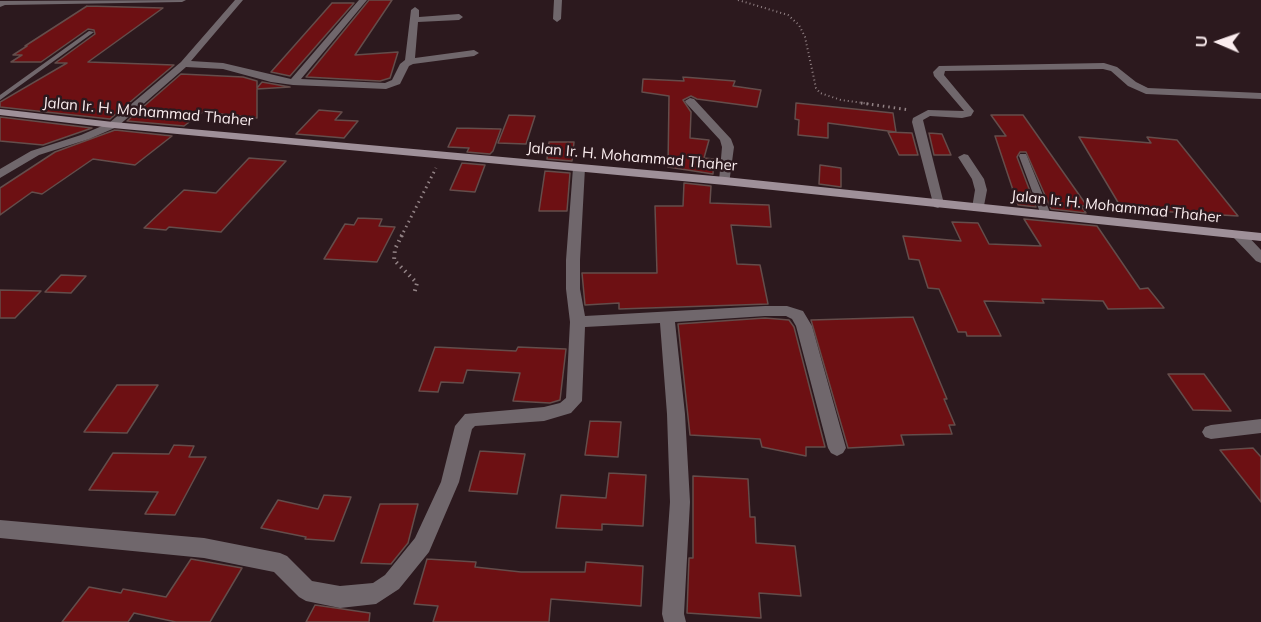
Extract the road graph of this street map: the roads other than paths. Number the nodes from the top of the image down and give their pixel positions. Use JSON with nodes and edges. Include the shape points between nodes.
{"nodes":[{"id":1,"x":182,"y":0,"type":"edge"},
{"id":2,"x":239,"y":0,"type":"edge"},
{"id":3,"x":363,"y":0,"type":"edge"},
{"id":4,"x":558,"y":0,"type":"edge"},
{"id":5,"x":3,"y":2,"type":"edge"},
{"id":6,"x":415,"y":10,"type":"dead end"},
{"id":7,"x":459,"y":17,"type":"dead end"},
{"id":8,"x":557,"y":19,"type":"dead end"},
{"id":9,"x":414,"y":20,"type":"junction"},
{"id":10,"x":91,"y":32,"type":"dead end"},
{"id":11,"x":474,"y":52,"type":"dead end"},
{"id":12,"x":410,"y":61,"type":"junction"},
{"id":13,"x":184,"y":64,"type":"junction"},
{"id":14,"x":294,"y":82,"type":"junction"},
{"id":15,"x":1261,"y":96,"type":"edge"},
{"id":16,"x":0,"y":98,"type":"edge"},
{"id":17,"x":690,"y":101,"type":"dead end"},
{"id":18,"x":0,"y":112,"type":"edge"},
{"id":19,"x":112,"y":125,"type":"junction"},
{"id":20,"x":964,"y":156,"type":"dead end"},
{"id":21,"x":1023,"y":156,"type":"dead end"},
{"id":22,"x":579,"y":168,"type":"junction"},
{"id":23,"x":0,"y":174,"type":"edge"},
{"id":24,"x":725,"y":181,"type":"junction"},
{"id":25,"x":938,"y":204,"type":"junction"},
{"id":26,"x":978,"y":208,"type":"junction"},
{"id":27,"x":1046,"y":215,"type":"junction"},
{"id":28,"x":1239,"y":235,"type":"junction"},
{"id":29,"x":1261,"y":237,"type":"edge"},
{"id":30,"x":1261,"y":258,"type":"edge"},
{"id":31,"x":667,"y":318,"type":"junction"},
{"id":32,"x":578,"y":322,"type":"junction"},
{"id":33,"x":1261,"y":426,"type":"edge"},
{"id":34,"x":1211,"y":432,"type":"dead end"},
{"id":35,"x":837,"y":448,"type":"dead end"},
{"id":36,"x":0,"y":529,"type":"edge"},
{"id":37,"x":675,"y":622,"type":"edge"}],
"edges":[{"from":1,"to":5,"type":"street"},
{"from":2,"to":13,"type":"street"},
{"from":3,"to":14,"type":"street"},
{"from":4,"to":8,"type":"street"},
{"from":6,"to":9,"type":"street"},
{"from":7,"to":9,"type":"street"},
{"from":9,"to":12,"type":"street"},
{"from":10,"to":16,"type":"lane"},
{"from":11,"to":12,"type":"street"},
{"from":12,"to":14,"type":"street","via":[[396,82],[386,86]]},
{"from":13,"to":14,"type":"street","via":[[223,66]]},
{"from":13,"to":19,"type":"street"},
{"from":15,"to":25,"type":"street","via":[[1146,91],[1104,66],[942,68],[939,76],[969,111],[962,115],[921,115],[917,122]]},
{"from":17,"to":24,"type":"street","via":[[725,139]]},
{"from":18,"to":19,"type":"main road","name":"Jalan Ir. H. Mohammad Thaher"},
{"from":19,"to":22,"type":"main road","name":"Jalan Ir. H. Mohammad Thaher"},
{"from":19,"to":23,"type":"street","via":[[35,153]]},
{"from":20,"to":26,"type":"street","via":[[981,190]]},
{"from":21,"to":27,"type":"lane"},
{"from":22,"to":24,"type":"main road","name":"Jalan Ir. H. Mohammad Thaher"},
{"from":22,"to":32,"type":"street","via":[[573,260]]},
{"from":24,"to":25,"type":"main road","name":"Jalan Ir. H. Mohammad Thaher"},
{"from":25,"to":26,"type":"main road","name":"Jalan Ir. H. Mohammad Thaher"},
{"from":26,"to":27,"type":"main road","name":"Jalan Ir. H. Mohammad Thaher"},
{"from":27,"to":28,"type":"main road","name":"Jalan Ir. H. Mohammad Thaher"},
{"from":28,"to":29,"type":"main road","name":"Jalan Ir. H. Mohammad Thaher"},
{"from":28,"to":30,"type":"street"},
{"from":31,"to":32,"type":"street"},
{"from":31,"to":35,"type":"street","via":[[765,311],[798,315]]},
{"from":31,"to":37,"type":"street","via":[[680,502]]},
{"from":32,"to":36,"type":"street","via":[[574,401],[566,408],[544,414],[471,419],[464,426],[450,482],[422,544],[399,574],[376,593],[340,597],[306,590],[280,563],[204,548]]},
{"from":33,"to":34,"type":"street"}]}
